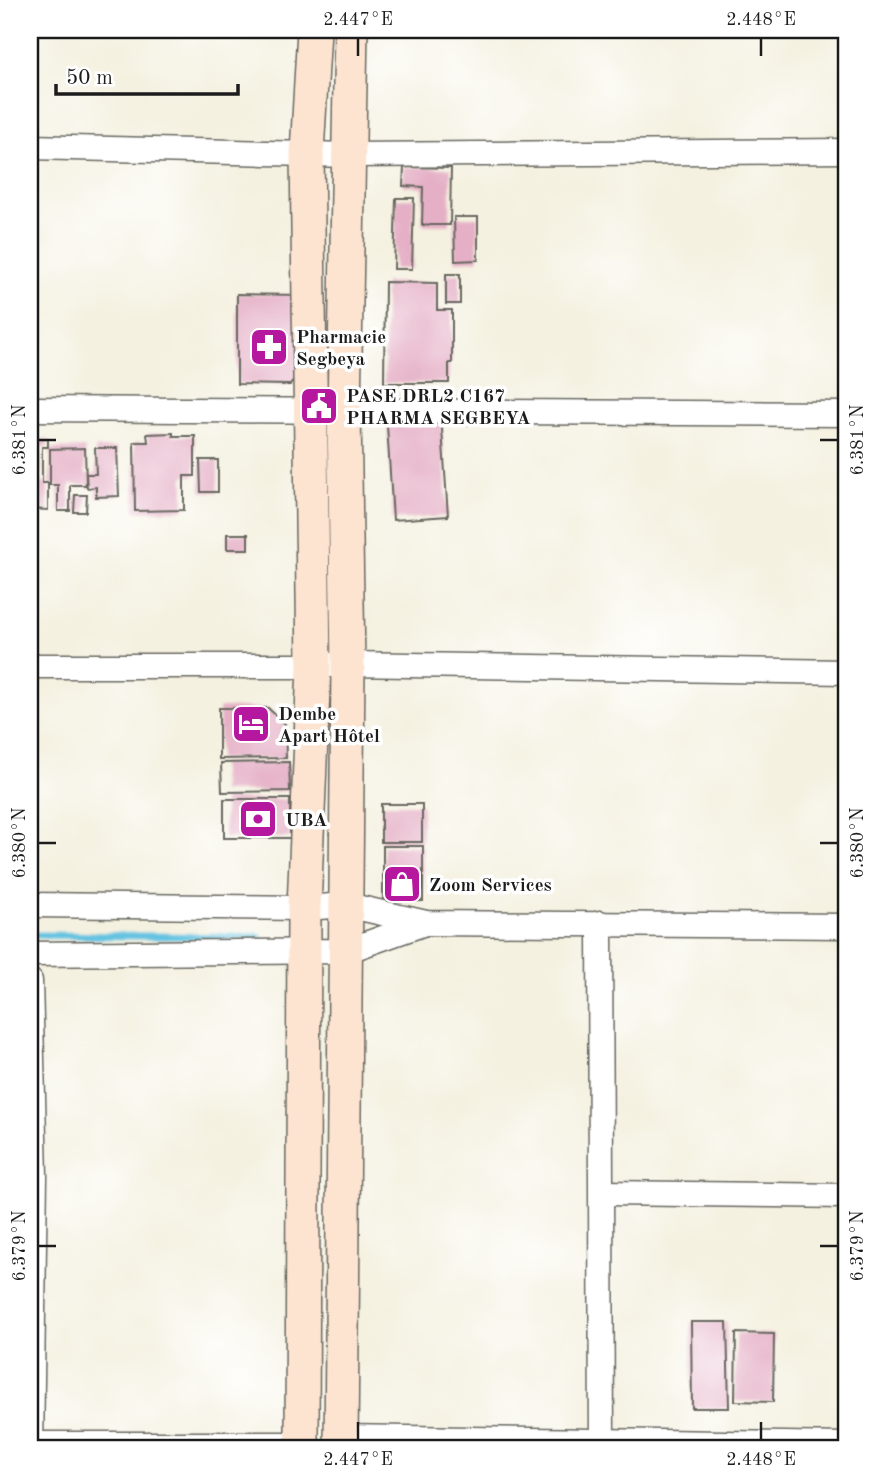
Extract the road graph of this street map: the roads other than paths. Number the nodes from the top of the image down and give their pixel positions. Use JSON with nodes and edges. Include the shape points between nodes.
{"nodes":[{"id":1,"x":314,"y":30,"type":"edge"},
{"id":2,"x":351,"y":30,"type":"edge"},
{"id":3,"x":30,"y":147,"type":"edge"},
{"id":4,"x":846,"y":150,"type":"edge"},
{"id":5,"x":307,"y":153,"type":"junction"},
{"id":6,"x":349,"y":155,"type":"junction"},
{"id":7,"x":30,"y":408,"type":"edge"},
{"id":8,"x":309,"y":410,"type":"junction"},
{"id":9,"x":344,"y":411,"type":"junction"},
{"id":10,"x":846,"y":414,"type":"edge"},
{"id":11,"x":348,"y":664,"type":"junction"},
{"id":12,"x":30,"y":666,"type":"edge"},
{"id":13,"x":314,"y":666,"type":"junction"},
{"id":14,"x":846,"y":672,"type":"edge"},
{"id":15,"x":30,"y":905,"type":"edge"},
{"id":16,"x":347,"y":905,"type":"junction"},
{"id":17,"x":304,"y":908,"type":"junction"},
{"id":18,"x":426,"y":923,"type":"junction"},
{"id":19,"x":600,"y":923,"type":"junction"},
{"id":20,"x":846,"y":926,"type":"edge"},
{"id":21,"x":304,"y":950,"type":"junction"},
{"id":22,"x":346,"y":951,"type":"junction"},
{"id":23,"x":30,"y":954,"type":"edge"},
{"id":24,"x":30,"y":981,"type":"edge"},
{"id":25,"x":32,"y":1176,"type":"edge"},
{"id":26,"x":602,"y":1193,"type":"junction"},
{"id":27,"x":846,"y":1196,"type":"edge"},
{"id":28,"x":341,"y":1443,"type":"edge"},
{"id":29,"x":602,"y":1445,"type":"edge"},
{"id":30,"x":846,"y":1445,"type":"edge"},
{"id":31,"x":31,"y":1446,"type":"edge"},
{"id":32,"x":302,"y":1446,"type":"edge"}],
"edges":[{"from":1,"to":5,"type":"main road"},
{"from":2,"to":6,"type":"main road"},
{"from":3,"to":5,"type":"street"},
{"from":4,"to":6,"type":"street"},
{"from":5,"to":6,"type":"street"},
{"from":5,"to":8,"type":"main road"},
{"from":6,"to":9,"type":"main road"},
{"from":7,"to":8,"type":"street"},
{"from":8,"to":9,"type":"street"},
{"from":8,"to":13,"type":"main road"},
{"from":9,"to":10,"type":"street"},
{"from":9,"to":11,"type":"main road"},
{"from":11,"to":13,"type":"street"},
{"from":11,"to":14,"type":"street"},
{"from":11,"to":16,"type":"main road"},
{"from":12,"to":13,"type":"street"},
{"from":13,"to":17,"type":"main road"},
{"from":15,"to":17,"type":"street"},
{"from":16,"to":17,"type":"street"},
{"from":16,"to":18,"type":"street"},
{"from":16,"to":22,"type":"main road"},
{"from":17,"to":21,"type":"main road"},
{"from":18,"to":19,"type":"street"},
{"from":18,"to":22,"type":"street"},
{"from":19,"to":20,"type":"street"},
{"from":19,"to":26,"type":"street"},
{"from":21,"to":22,"type":"street"},
{"from":21,"to":23,"type":"street"},
{"from":21,"to":32,"type":"main road"},
{"from":22,"to":28,"type":"main road"},
{"from":24,"to":25,"type":"street"},
{"from":25,"to":31,"type":"street"},
{"from":26,"to":27,"type":"street"},
{"from":26,"to":29,"type":"street"},
{"from":28,"to":29,"type":"street"},
{"from":29,"to":30,"type":"street"},
{"from":31,"to":32,"type":"street"}]}
